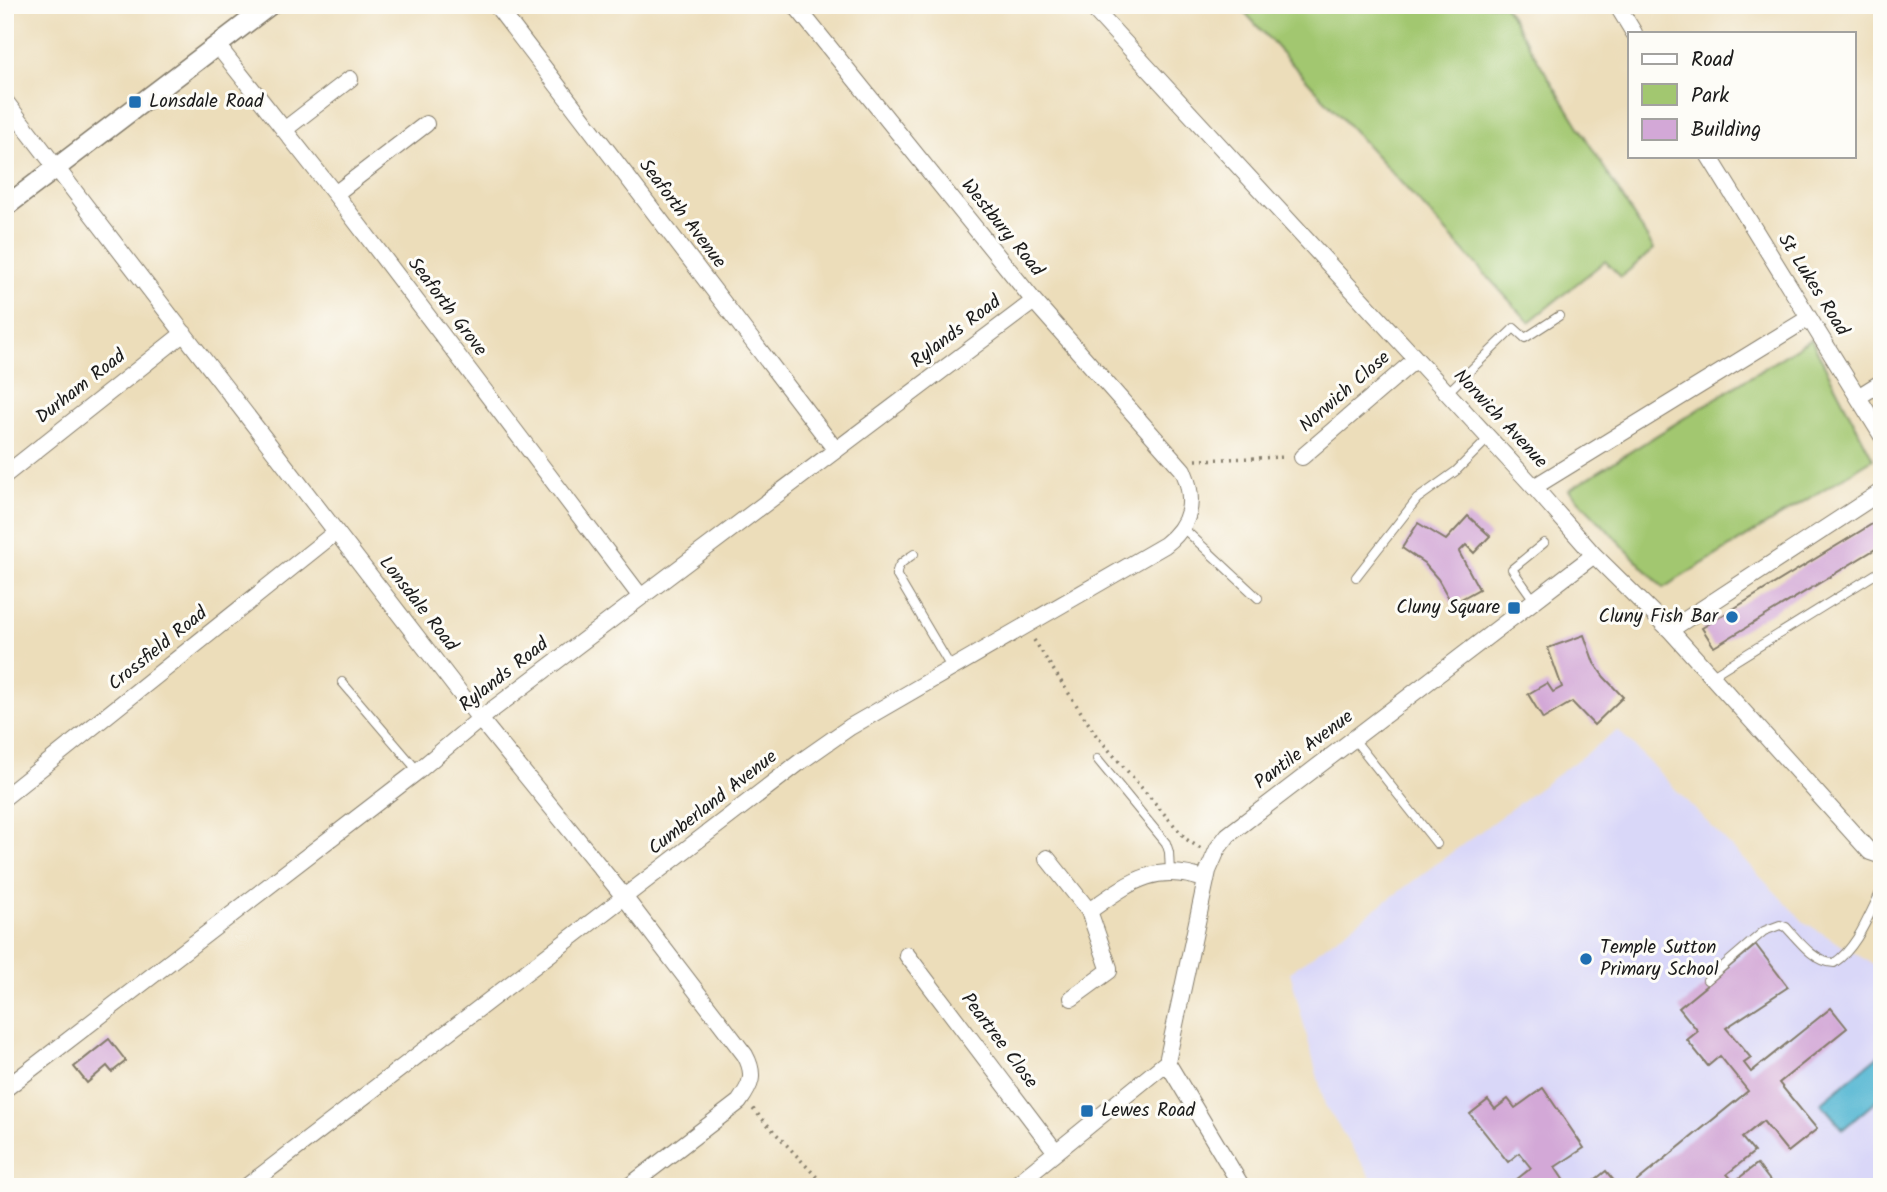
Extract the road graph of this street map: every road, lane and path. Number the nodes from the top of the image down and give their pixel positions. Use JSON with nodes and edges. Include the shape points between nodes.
{"nodes":[{"id":1,"x":270,"y":5,"type":"edge"},
{"id":2,"x":496,"y":5,"type":"edge"},
{"id":3,"x":795,"y":5,"type":"edge"},
{"id":4,"x":1090,"y":5,"type":"edge"},
{"id":5,"x":1617,"y":5,"type":"edge"},
{"id":6,"x":1633,"y":32,"type":"edge"},
{"id":7,"x":217,"y":45,"type":"junction"},
{"id":8,"x":350,"y":79,"type":"dead end"},
{"id":9,"x":5,"y":101,"type":"edge"},
{"id":10,"x":426,"y":124,"type":"dead end"},
{"id":11,"x":284,"y":130,"type":"junction"},
{"id":12,"x":1710,"y":158,"type":"edge"},
{"id":13,"x":57,"y":168,"type":"junction"},
{"id":14,"x":335,"y":194,"type":"junction"},
{"id":15,"x":5,"y":207,"type":"edge"},
{"id":16,"x":1034,"y":301,"type":"junction"},
{"id":17,"x":1559,"y":316,"type":"dead end"},
{"id":18,"x":1809,"y":318,"type":"junction"},
{"id":19,"x":184,"y":333,"type":"junction"},
{"id":20,"x":1416,"y":359,"type":"junction"},
{"id":21,"x":1882,"y":382,"type":"edge"},
{"id":22,"x":1447,"y":393,"type":"junction"},
{"id":23,"x":1857,"y":397,"type":"junction"},
{"id":24,"x":1882,"y":436,"type":"edge"},
{"id":25,"x":1489,"y":438,"type":"junction"},
{"id":26,"x":835,"y":449,"type":"junction"},
{"id":27,"x":1302,"y":457,"type":"joint"},
{"id":28,"x":1179,"y":465,"type":"junction"},
{"id":29,"x":5,"y":475,"type":"edge"},
{"id":30,"x":1534,"y":487,"type":"junction"},
{"id":31,"x":1882,"y":491,"type":"edge"},
{"id":32,"x":1182,"y":527,"type":"junction"},
{"id":33,"x":336,"y":532,"type":"junction"},
{"id":34,"x":1544,"y":544,"type":"dead end"},
{"id":35,"x":914,"y":555,"type":"dead end"},
{"id":36,"x":1594,"y":555,"type":"junction"},
{"id":37,"x":1882,"y":570,"type":"edge"},
{"id":38,"x":1356,"y":577,"type":"dead end"},
{"id":39,"x":640,"y":597,"type":"junction"},
{"id":40,"x":1258,"y":598,"type":"dead end"},
{"id":41,"x":1534,"y":600,"type":"junction"},
{"id":42,"x":1025,"y":626,"type":"junction"},
{"id":43,"x":1670,"y":630,"type":"junction"},
{"id":44,"x":952,"y":669,"type":"junction"},
{"id":45,"x":1710,"y":677,"type":"junction"},
{"id":46,"x":342,"y":682,"type":"dead end"},
{"id":47,"x":480,"y":719,"type":"junction"},
{"id":48,"x":1353,"y":738,"type":"junction"},
{"id":49,"x":1097,"y":759,"type":"dead end"},
{"id":50,"x":418,"y":771,"type":"junction"},
{"id":51,"x":5,"y":797,"type":"edge"},
{"id":52,"x":1437,"y":844,"type":"dead end"},
{"id":53,"x":1882,"y":856,"type":"edge"},
{"id":54,"x":1047,"y":858,"type":"dead end"},
{"id":55,"x":1214,"y":858,"type":"junction"},
{"id":56,"x":1170,"y":873,"type":"junction"},
{"id":57,"x":1206,"y":880,"type":"junction"},
{"id":58,"x":1882,"y":889,"type":"edge"},
{"id":59,"x":625,"y":898,"type":"junction"},
{"id":60,"x":1088,"y":911,"type":"junction"},
{"id":61,"x":907,"y":955,"type":"dead end"},
{"id":62,"x":1707,"y":980,"type":"dead end"},
{"id":63,"x":1072,"y":998,"type":"dead end"},
{"id":64,"x":1167,"y":1062,"type":"junction"},
{"id":65,"x":5,"y":1089,"type":"edge"},
{"id":66,"x":741,"y":1100,"type":"junction"},
{"id":67,"x":1056,"y":1152,"type":"junction"},
{"id":68,"x":246,"y":1187,"type":"edge"},
{"id":69,"x":628,"y":1187,"type":"edge"},
{"id":70,"x":826,"y":1187,"type":"edge"},
{"id":71,"x":1013,"y":1187,"type":"edge"},
{"id":72,"x":1242,"y":1187,"type":"edge"}],
"edges":[{"from":1,"to":7,"type":"street"},
{"from":2,"to":26,"type":"street","name":"Seaforth Avenue"},
{"from":3,"to":16,"type":"street","name":"Westbury Road"},
{"from":4,"to":20,"type":"street","name":"Norwich Avenue"},
{"from":5,"to":6,"type":"street"},
{"from":7,"to":11,"type":"street","name":"Seaforth Grove"},
{"from":7,"to":13,"type":"street"},
{"from":8,"to":11,"type":"street"},
{"from":9,"to":13,"type":"street","name":"Lonsdale Road"},
{"from":10,"to":14,"type":"street"},
{"from":11,"to":14,"type":"street","name":"Seaforth Grove"},
{"from":12,"to":18,"type":"street","name":"St Lukes Road"},
{"from":13,"to":15,"type":"street"},
{"from":13,"to":19,"type":"street","name":"Lonsdale Road"},
{"from":14,"to":39,"type":"street","name":"Seaforth Grove"},
{"from":16,"to":26,"type":"street","name":"Rylands Road"},
{"from":16,"to":28,"type":"street","name":"Westbury Road"},
{"from":17,"to":22,"type":"lane","via":[[1525,338],[1514,328]]},
{"from":18,"to":23,"type":"street","name":"St Lukes Road"},
{"from":18,"to":30,"type":"street"},
{"from":19,"to":29,"type":"street","name":"Durham Road"},
{"from":19,"to":33,"type":"street","name":"Lonsdale Road"},
{"from":20,"to":22,"type":"street","name":"Norwich Avenue"},
{"from":20,"to":27,"type":"street","name":"Norwich Close"},
{"from":21,"to":23,"type":"street"},
{"from":22,"to":25,"type":"street","name":"Norwich Avenue"},
{"from":23,"to":24,"type":"street","name":"St Lukes Road"},
{"from":25,"to":30,"type":"street","name":"Norwich Avenue"},
{"from":25,"to":38,"type":"lane","via":[[1456,471],[1417,499]]},
{"from":26,"to":39,"type":"street","name":"Rylands Road"},
{"from":27,"to":28,"type":"path"},
{"from":28,"to":32,"type":"street","via":[[1190,484],[1191,497]]},
{"from":30,"to":36,"type":"street","name":"Norwich Avenue"},
{"from":31,"to":43,"type":"street"},
{"from":32,"to":40,"type":"lane"},
{"from":32,"to":42,"type":"street","name":"Cumberland Avenue","via":[[1166,545]]},
{"from":33,"to":47,"type":"street","name":"Lonsdale Road"},
{"from":33,"to":51,"type":"street","name":"Crossfield Road"},
{"from":34,"to":41,"type":"lane","via":[[1512,569]]},
{"from":35,"to":44,"type":"lane","via":[[897,568],[897,576]]},
{"from":36,"to":41,"type":"street","name":"Pantile Avenue"},
{"from":36,"to":43,"type":"street","name":"Norwich Avenue"},
{"from":37,"to":45,"type":"lane"},
{"from":39,"to":47,"type":"street","name":"Rylands Road"},
{"from":41,"to":48,"type":"street","name":"Pantile Avenue"},
{"from":42,"to":44,"type":"street","name":"Cumberland Avenue"},
{"from":42,"to":55,"type":"path","via":[[1096,735],[1186,839]]},
{"from":43,"to":45,"type":"street","name":"Norwich Avenue"},
{"from":44,"to":59,"type":"street","name":"Cumberland Avenue","via":[[800,762]]},
{"from":45,"to":53,"type":"street","name":"Norwich Avenue","via":[[1870,852]]},
{"from":46,"to":50,"type":"lane"},
{"from":47,"to":50,"type":"street","name":"Rylands Road"},
{"from":47,"to":59,"type":"street","name":"Lonsdale Road"},
{"from":48,"to":52,"type":"lane"},
{"from":48,"to":55,"type":"street","name":"Pantile Avenue","via":[[1228,835]]},
{"from":49,"to":56,"type":"lane","via":[[1166,843]]},
{"from":50,"to":65,"type":"street","name":"Rylands Road"},
{"from":54,"to":60,"type":"street"},
{"from":55,"to":57,"type":"street","name":"Pantile Avenue"},
{"from":56,"to":57,"type":"street"},
{"from":56,"to":60,"type":"street","via":[[1139,878]]},
{"from":57,"to":64,"type":"street","name":"Pantile Avenue"},
{"from":58,"to":62,"type":"lane","via":[[1860,934],[1834,963],[1817,957],[1780,925],[1765,931]]},
{"from":59,"to":66,"type":"street","name":"Lonsdale Road","via":[[745,1055],[751,1077]]},
{"from":59,"to":68,"type":"street","name":"Cumberland Avenue"},
{"from":60,"to":63,"type":"street","via":[[1109,971]]},
{"from":61,"to":67,"type":"street","name":"Peartree Close"},
{"from":64,"to":67,"type":"street"},
{"from":64,"to":72,"type":"street"},
{"from":66,"to":69,"type":"street"},
{"from":66,"to":70,"type":"path"},
{"from":67,"to":71,"type":"street"}]}
